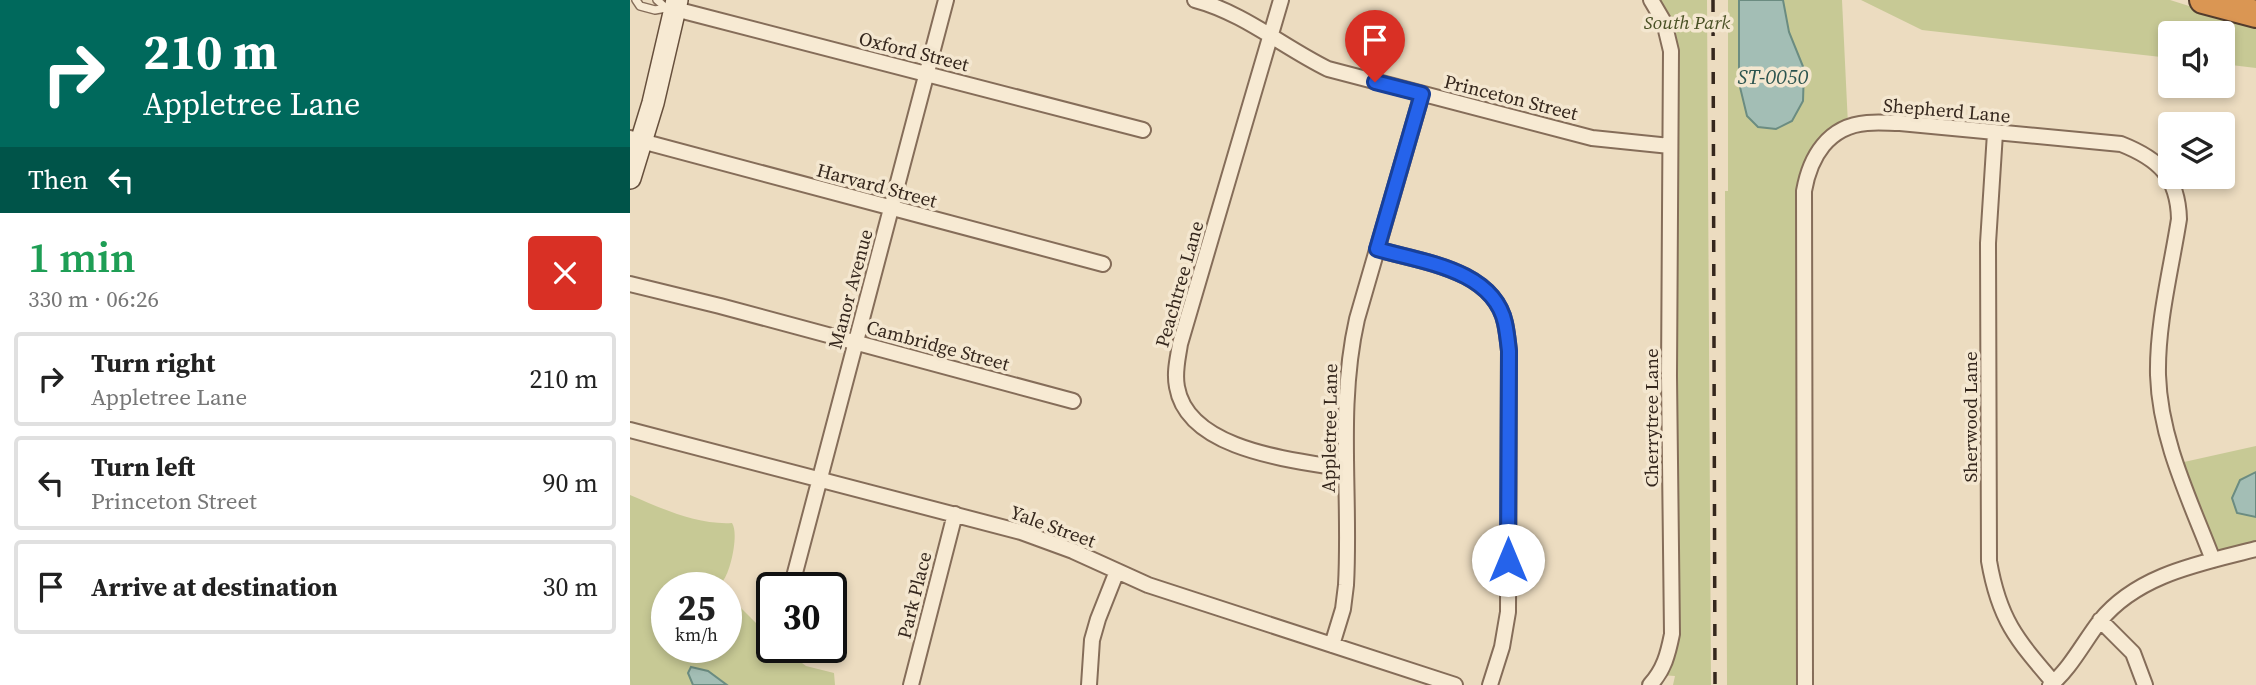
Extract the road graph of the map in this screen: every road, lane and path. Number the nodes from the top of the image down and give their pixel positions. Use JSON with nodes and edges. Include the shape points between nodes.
{"nodes":[{"id":1,"x":636,"y":0,"type":"edge"},
{"id":2,"x":946,"y":0,"type":"edge"},
{"id":3,"x":1195,"y":0,"type":"edge"},
{"id":4,"x":1281,"y":0,"type":"edge"},
{"id":5,"x":1651,"y":0,"type":"edge"},
{"id":6,"x":2203,"y":0,"type":"edge"},
{"id":7,"x":669,"y":4,"type":"edge"},
{"id":8,"x":2256,"y":14,"type":"edge"},
{"id":9,"x":1270,"y":36,"type":"junction"},
{"id":10,"x":926,"y":74,"type":"junction"},
{"id":11,"x":1422,"y":94,"type":"junction"},
{"id":12,"x":1143,"y":130,"type":"dead end"},
{"id":13,"x":1995,"y":133,"type":"junction"},
{"id":14,"x":636,"y":140,"type":"edge"},
{"id":15,"x":1670,"y":146,"type":"junction"},
{"id":16,"x":630,"y":178,"type":"edge"},
{"id":17,"x":891,"y":208,"type":"junction"},
{"id":18,"x":1377,"y":249,"type":"junction"},
{"id":19,"x":1103,"y":264,"type":"dead end"},
{"id":20,"x":630,"y":284,"type":"edge"},
{"id":21,"x":856,"y":344,"type":"junction"},
{"id":22,"x":1073,"y":401,"type":"dead end"},
{"id":23,"x":630,"y":430,"type":"edge"},
{"id":24,"x":1346,"y":469,"type":"junction"},
{"id":25,"x":820,"y":479,"type":"junction"},
{"id":26,"x":955,"y":514,"type":"junction"},
{"id":27,"x":2256,"y":549,"type":"edge"},
{"id":28,"x":2213,"y":560,"type":"junction"},
{"id":29,"x":795,"y":572,"type":"edge"},
{"id":30,"x":1118,"y":572,"type":"junction"},
{"id":31,"x":2100,"y":620,"type":"junction"},
{"id":32,"x":1332,"y":645,"type":"junction"},
{"id":33,"x":1650,"y":684,"type":"edge"},
{"id":34,"x":2052,"y":684,"type":"edge"},
{"id":35,"x":911,"y":685,"type":"edge"},
{"id":36,"x":1089,"y":685,"type":"edge"},
{"id":37,"x":1455,"y":685,"type":"edge"},
{"id":38,"x":1490,"y":685,"type":"edge"},
{"id":39,"x":1805,"y":685,"type":"edge"},
{"id":40,"x":2145,"y":685,"type":"edge"}],
"edges":[{"from":1,"to":7,"type":"lane","via":[[655,10]]},
{"from":2,"to":10,"type":"street","name":"Manor Avenue"},
{"from":3,"to":9,"type":"street","name":"Princeton Street","via":[[1227,11]]},
{"from":4,"to":9,"type":"street","name":"Peachtree Lane"},
{"from":5,"to":15,"type":"street","via":[[1658,8],[1671,51]]},
{"from":6,"to":8,"type":"highway"},
{"from":7,"to":10,"type":"street","name":"Oxford Street"},
{"from":7,"to":14,"type":"main road","via":[[653,103]]},
{"from":9,"to":11,"type":"street","name":"Princeton Street","via":[[1328,69]]},
{"from":9,"to":24,"type":"street","name":"Peachtree Lane","via":[[1180,344],[1177,387],[1192,419],[1215,436],[1276,456]]},
{"from":10,"to":12,"type":"street","name":"Oxford Street"},
{"from":10,"to":17,"type":"street","name":"Manor Avenue"},
{"from":11,"to":15,"type":"street","name":"Princeton Street","via":[[1592,138]]},
{"from":11,"to":18,"type":"street","name":"Appletree Lane"},
{"from":13,"to":28,"type":"street","name":"Shepherd Lane","via":[[2121,144],[2158,164],[2170,180],[2179,219],[2158,345],[2160,400],[2175,464]]},
{"from":13,"to":34,"type":"street","name":"Sherwood Lane","via":[[1988,243],[1989,561],[2005,619]]},
{"from":13,"to":39,"type":"street","name":"Shepherd Lane","via":[[1866,123],[1827,140],[1808,171],[1804,191]]},
{"from":14,"to":16,"type":"main road"},
{"from":14,"to":17,"type":"street","name":"Harvard Street"},
{"from":15,"to":33,"type":"street","name":"Cherrytree Lane","via":[[1672,634],[1667,658]]},
{"from":17,"to":19,"type":"street","name":"Harvard Street"},
{"from":17,"to":21,"type":"street","name":"Manor Avenue"},
{"from":18,"to":24,"type":"street","name":"Appletree Lane","via":[[1349,354]]},
{"from":18,"to":38,"type":"street","via":[[1474,280],[1491,296],[1505,323],[1509,351],[1508,612]]},
{"from":20,"to":21,"type":"street","name":"Cambridge Street"},
{"from":21,"to":22,"type":"street","name":"Cambridge Street"},
{"from":21,"to":25,"type":"street","name":"Manor Avenue"},
{"from":23,"to":25,"type":"street","name":"Yale Street"},
{"from":24,"to":32,"type":"street","name":"Appletree Lane","via":[[1346,585]]},
{"from":25,"to":26,"type":"street","name":"Yale Street"},
{"from":25,"to":29,"type":"street","name":"Manor Avenue"},
{"from":26,"to":30,"type":"street","name":"Yale Street","via":[[1032,536]]},
{"from":26,"to":35,"type":"street","name":"Park Place"},
{"from":27,"to":28,"type":"street"},
{"from":28,"to":31,"type":"street","via":[[2141,587]]},
{"from":30,"to":32,"type":"street","name":"Yale Street"},
{"from":30,"to":36,"type":"street","via":[[1092,640]]},
{"from":31,"to":34,"type":"street"},
{"from":31,"to":40,"type":"street","via":[[2133,653]]},
{"from":32,"to":37,"type":"street","name":"Yale Street"}]}
